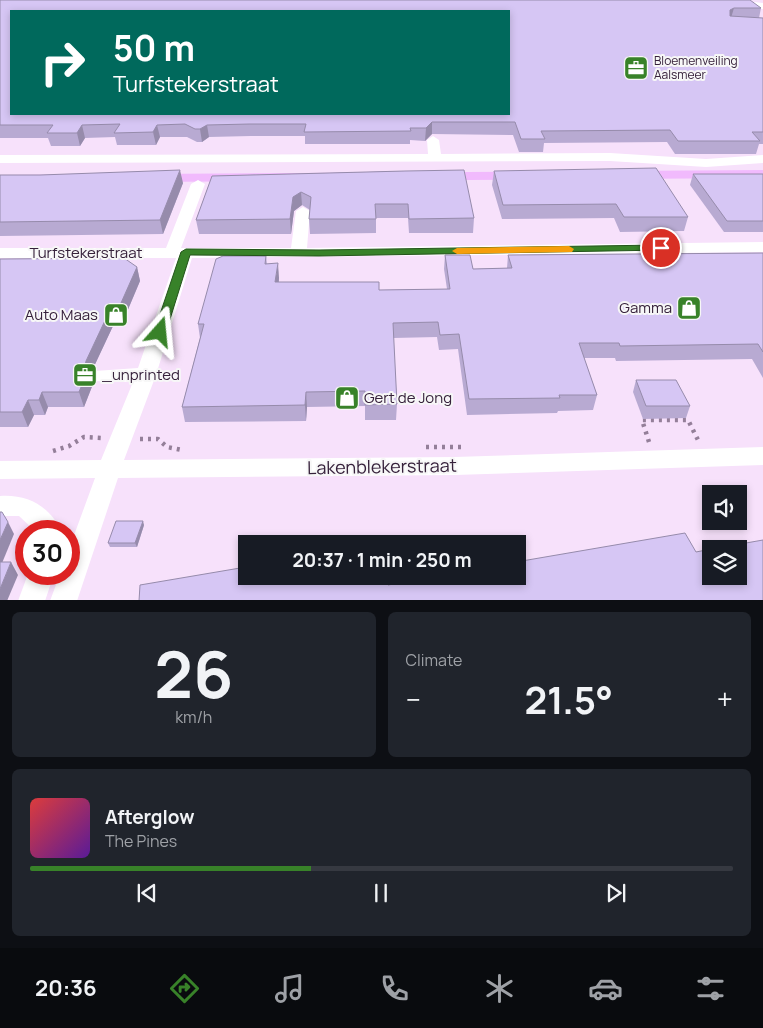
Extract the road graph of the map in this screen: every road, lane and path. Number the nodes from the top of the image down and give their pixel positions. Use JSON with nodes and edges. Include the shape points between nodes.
{"nodes":[{"id":1,"x":739,"y":0,"type":"edge"},
{"id":2,"x":763,"y":6,"type":"edge"},
{"id":3,"x":433,"y":140,"type":"dead end"},
{"id":4,"x":684,"y":154,"type":"edge"},
{"id":5,"x":435,"y":158,"type":"junction"},
{"id":6,"x":763,"y":158,"type":"edge"},
{"id":7,"x":4,"y":160,"type":"edge"},
{"id":8,"x":198,"y":184,"type":"dead end"},
{"id":9,"x":303,"y":211,"type":"dead end"},
{"id":10,"x":763,"y":247,"type":"edge"},
{"id":11,"x":179,"y":252,"type":"junction"},
{"id":12,"x":0,"y":253,"type":"edge"},
{"id":13,"x":298,"y":253,"type":"junction"},
{"id":14,"x":146,"y":375,"type":"junction"},
{"id":15,"x":102,"y":376,"type":"dead end"},
{"id":16,"x":120,"y":439,"type":"junction"},
{"id":17,"x":709,"y":443,"type":"dead end"},
{"id":18,"x":691,"y":444,"type":"dead end"},
{"id":19,"x":700,"y":444,"type":"junction"},
{"id":20,"x":641,"y":445,"type":"dead end"},
{"id":21,"x":650,"y":445,"type":"junction"},
{"id":22,"x":658,"y":445,"type":"dead end"},
{"id":23,"x":420,"y":447,"type":"dead end"},
{"id":24,"x":470,"y":447,"type":"dead end"},
{"id":25,"x":51,"y":451,"type":"dead end"},
{"id":26,"x":191,"y":451,"type":"dead end"},
{"id":27,"x":763,"y":456,"type":"edge"},
{"id":28,"x":110,"y":469,"type":"junction"},
{"id":29,"x":0,"y":470,"type":"edge"},
{"id":30,"x":0,"y":506,"type":"edge"},
{"id":31,"x":41,"y":520,"type":"edge"},
{"id":32,"x":37,"y":585,"type":"edge"},
{"id":33,"x":31,"y":600,"type":"edge"},
{"id":34,"x":62,"y":600,"type":"edge"}],
"edges":[{"from":1,"to":2,"type":"street","via":[[747,6]]},
{"from":3,"to":5,"type":"street"},
{"from":4,"to":6,"type":"street"},
{"from":5,"to":6,"type":"street","via":[[610,157],[688,163],[746,162]]},
{"from":5,"to":7,"type":"street"},
{"from":8,"to":11,"type":"street"},
{"from":9,"to":13,"type":"street"},
{"from":10,"to":13,"type":"street","name":"Turfstekerstraat"},
{"from":11,"to":12,"type":"street","name":"Turfstekerstraat"},
{"from":11,"to":13,"type":"street","name":"Turfstekerstraat"},
{"from":11,"to":14,"type":"street"},
{"from":14,"to":15,"type":"street"},
{"from":14,"to":16,"type":"street"},
{"from":16,"to":25,"type":"path","via":[[84,437]]},
{"from":16,"to":26,"type":"path","via":[[158,438],[167,447]]},
{"from":16,"to":28,"type":"street"},
{"from":17,"to":19,"type":"path"},
{"from":18,"to":19,"type":"path"},
{"from":19,"to":21,"type":"path","via":[[688,420],[642,420]]},
{"from":20,"to":21,"type":"path"},
{"from":21,"to":22,"type":"path"},
{"from":23,"to":24,"type":"path"},
{"from":27,"to":28,"type":"street","name":"Lakenblekerstraat","via":[[455,466]]},
{"from":28,"to":29,"type":"street","name":"Lakenblekerstraat"},
{"from":28,"to":34,"type":"street"},
{"from":30,"to":31,"type":"street","via":[[18,504]]},
{"from":32,"to":33,"type":"street"}]}
